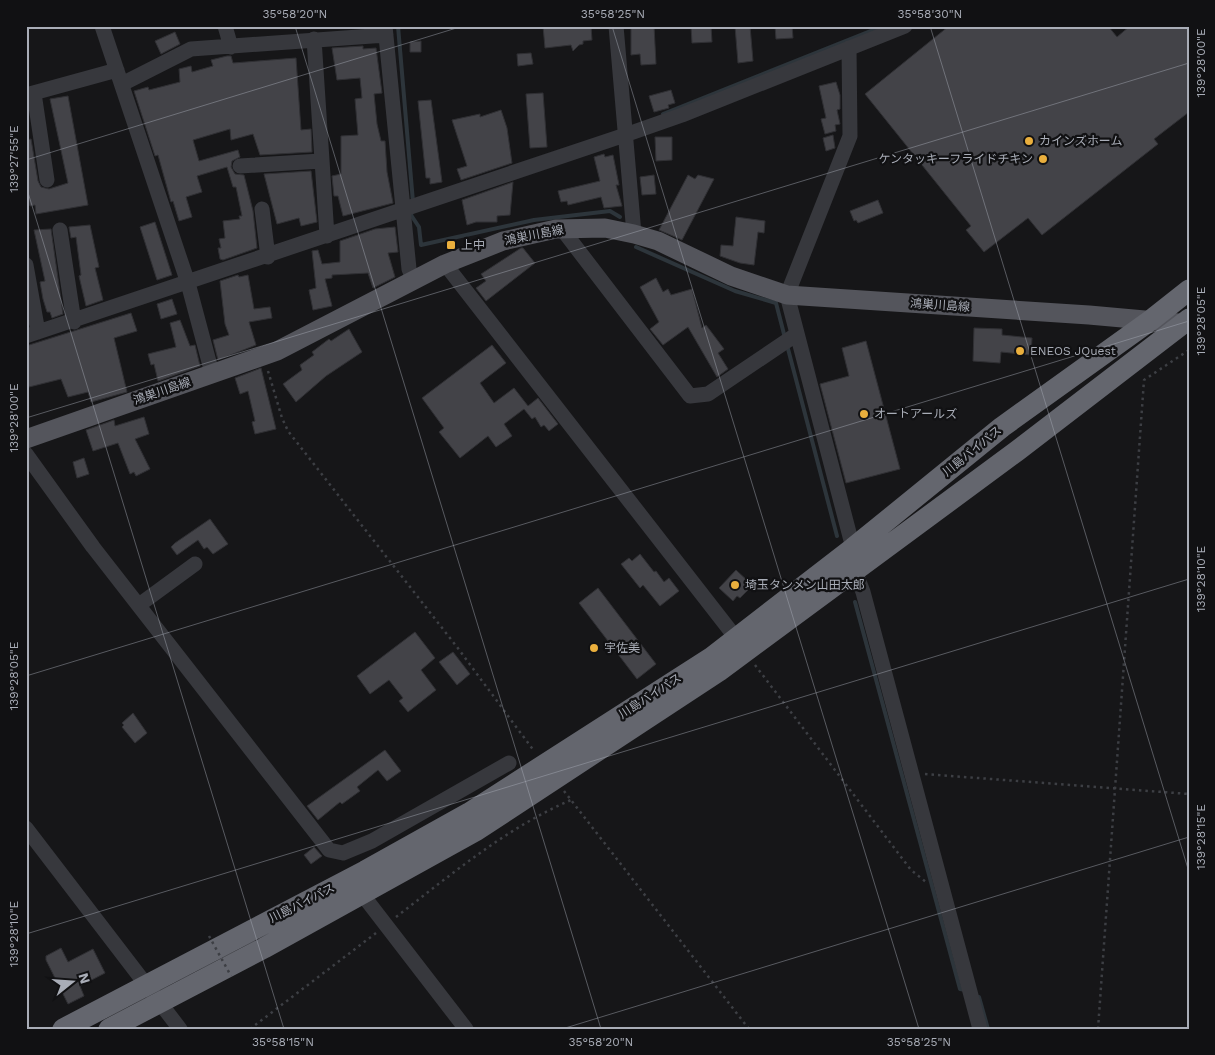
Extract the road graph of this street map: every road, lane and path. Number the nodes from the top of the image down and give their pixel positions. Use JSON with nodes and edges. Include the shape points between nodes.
{"nodes":[{"id":1,"x":102,"y":26,"type":"edge"},
{"id":2,"x":225,"y":26,"type":"edge"},
{"id":3,"x":616,"y":26,"type":"edge"},
{"id":4,"x":905,"y":26,"type":"edge"},
{"id":5,"x":385,"y":31,"type":"edge"},
{"id":6,"x":314,"y":40,"type":"junction"},
{"id":7,"x":231,"y":47,"type":"junction"},
{"id":8,"x":849,"y":48,"type":"junction"},
{"id":9,"x":120,"y":77,"type":"junction"},
{"id":10,"x":30,"y":94,"type":"edge"},
{"id":11,"x":625,"y":135,"type":"junction"},
{"id":12,"x":321,"y":161,"type":"junction"},
{"id":13,"x":240,"y":166,"type":"dead end"},
{"id":14,"x":47,"y":180,"type":"dead end"},
{"id":15,"x":262,"y":209,"type":"dead end"},
{"id":16,"x":403,"y":210,"type":"junction"},
{"id":17,"x":562,"y":229,"type":"junction"},
{"id":18,"x":60,"y":230,"type":"dead end"},
{"id":19,"x":634,"y":234,"type":"junction"},
{"id":20,"x":327,"y":236,"type":"junction"},
{"id":21,"x":268,"y":256,"type":"junction"},
{"id":22,"x":445,"y":264,"type":"junction"},
{"id":23,"x":26,"y":265,"type":"edge"},
{"id":24,"x":412,"y":279,"type":"junction"},
{"id":25,"x":188,"y":283,"type":"junction"},
{"id":26,"x":1189,"y":290,"type":"edge"},
{"id":27,"x":786,"y":295,"type":"junction"},
{"id":28,"x":1151,"y":320,"type":"junction"},
{"id":29,"x":74,"y":322,"type":"junction"},
{"id":30,"x":1187,"y":322,"type":"edge"},
{"id":31,"x":32,"y":334,"type":"edge"},
{"id":32,"x":797,"y":334,"type":"junction"},
{"id":33,"x":1189,"y":350,"type":"edge"},
{"id":34,"x":264,"y":356,"type":"junction"},
{"id":35,"x":212,"y":374,"type":"junction"},
{"id":36,"x":26,"y":439,"type":"edge"},
{"id":37,"x":26,"y":454,"type":"edge"},
{"id":38,"x":853,"y":548,"type":"junction"},
{"id":39,"x":195,"y":564,"type":"dead end"},
{"id":40,"x":855,"y":571,"type":"junction"},
{"id":41,"x":139,"y":605,"type":"junction"},
{"id":42,"x":741,"y":645,"type":"junction"},
{"id":43,"x":510,"y":764,"type":"dead end"},
{"id":44,"x":550,"y":772,"type":"junction"},
{"id":45,"x":911,"y":772,"type":"junction"},
{"id":46,"x":1114,"y":789,"type":"junction"},
{"id":47,"x":1189,"y":794,"type":"edge"},
{"id":48,"x":571,"y":800,"type":"junction"},
{"id":49,"x":26,"y":828,"type":"edge"},
{"id":50,"x":940,"y":882,"type":"junction"},
{"id":51,"x":362,"y":894,"type":"junction"},
{"id":52,"x":386,"y":925,"type":"junction"},
{"id":53,"x":210,"y":936,"type":"dead end"},
{"id":54,"x":231,"y":976,"type":"dead end"},
{"id":55,"x":147,"y":984,"type":"junction"},
{"id":56,"x":160,"y":1002,"type":"junction"},
{"id":57,"x":63,"y":1029,"type":"edge"},
{"id":58,"x":109,"y":1029,"type":"edge"},
{"id":59,"x":180,"y":1029,"type":"edge"},
{"id":60,"x":250,"y":1029,"type":"edge"},
{"id":61,"x":466,"y":1029,"type":"edge"},
{"id":62,"x":749,"y":1029,"type":"edge"},
{"id":63,"x":980,"y":1029,"type":"edge"},
{"id":64,"x":1098,"y":1029,"type":"edge"}],
"edges":[{"from":1,"to":9,"type":"street"},
{"from":2,"to":7,"type":"street"},
{"from":3,"to":11,"type":"street"},
{"from":4,"to":8,"type":"street"},
{"from":5,"to":6,"type":"street"},
{"from":5,"to":16,"type":"street"},
{"from":6,"to":7,"type":"street"},
{"from":6,"to":12,"type":"street"},
{"from":7,"to":9,"type":"street","via":[[191,49]]},
{"from":8,"to":11,"type":"street"},
{"from":8,"to":27,"type":"street","via":[[850,136]]},
{"from":9,"to":10,"type":"street"},
{"from":9,"to":25,"type":"street"},
{"from":10,"to":14,"type":"street"},
{"from":11,"to":16,"type":"street"},
{"from":11,"to":19,"type":"street"},
{"from":12,"to":13,"type":"street"},
{"from":12,"to":20,"type":"street"},
{"from":15,"to":21,"type":"street"},
{"from":16,"to":20,"type":"street"},
{"from":16,"to":24,"type":"street"},
{"from":17,"to":19,"type":"main road","name":"鴻巣川島線","via":[[605,228]]},
{"from":17,"to":22,"type":"main road","name":"鴻巣川島線","via":[[503,241]]},
{"from":17,"to":32,"type":"street","via":[[690,396],[708,394]]},
{"from":18,"to":29,"type":"street"},
{"from":19,"to":27,"type":"main road","name":"鴻巣川島線"},
{"from":20,"to":21,"type":"street"},
{"from":21,"to":25,"type":"street"},
{"from":22,"to":24,"type":"main road","name":"鴻巣川島線"},
{"from":22,"to":42,"type":"street"},
{"from":23,"to":31,"type":"street"},
{"from":24,"to":34,"type":"main road","name":"鴻巣川島線"},
{"from":25,"to":29,"type":"street"},
{"from":25,"to":35,"type":"street"},
{"from":26,"to":28,"type":"highway","name":"川島バイパス"},
{"from":27,"to":28,"type":"main road","name":"鴻巣川島線"},
{"from":27,"to":32,"type":"street"},
{"from":28,"to":30,"type":"main road","name":"鴻巣川島線"},
{"from":28,"to":38,"type":"highway","name":"川島バイパス","via":[[1002,427]]},
{"from":29,"to":31,"type":"street"},
{"from":30,"to":40,"type":"highway","name":"川島バイパス"},
{"from":32,"to":38,"type":"street"},
{"from":33,"to":46,"type":"path","via":[[1144,380]]},
{"from":34,"to":35,"type":"main road","name":"鴻巣川島線"},
{"from":34,"to":44,"type":"path","via":[[288,431]]},
{"from":35,"to":36,"type":"main road","name":"鴻巣川島線"},
{"from":37,"to":41,"type":"street"},
{"from":38,"to":42,"type":"highway","name":"川島バイパス"},
{"from":39,"to":41,"type":"street"},
{"from":40,"to":42,"type":"highway","name":"川島バイパス"},
{"from":40,"to":45,"type":"street"},
{"from":41,"to":43,"type":"street","via":[[329,850],[343,853],[372,841]]},
{"from":42,"to":44,"type":"highway","name":"川島バイパス"},
{"from":42,"to":50,"type":"path","via":[[911,870],[926,882]]},
{"from":44,"to":48,"type":"path"},
{"from":44,"to":51,"type":"highway","name":"川島バイパス","via":[[477,830]]},
{"from":44,"to":55,"type":"highway","name":"川島バイパス"},
{"from":45,"to":46,"type":"path"},
{"from":45,"to":50,"type":"street"},
{"from":46,"to":47,"type":"path"},
{"from":46,"to":64,"type":"path"},
{"from":48,"to":52,"type":"path","via":[[549,809],[479,853]]},
{"from":48,"to":62,"type":"path"},
{"from":49,"to":55,"type":"street"},
{"from":50,"to":63,"type":"street"},
{"from":51,"to":52,"type":"street"},
{"from":51,"to":56,"type":"highway","name":"川島バイパス"},
{"from":52,"to":60,"type":"path"},
{"from":52,"to":61,"type":"street"},
{"from":53,"to":54,"type":"path","bridge":true},
{"from":55,"to":56,"type":"street"},
{"from":55,"to":57,"type":"highway","name":"川島バイパス"},
{"from":56,"to":58,"type":"highway","name":"川島バイパス"},
{"from":56,"to":59,"type":"street"}]}
